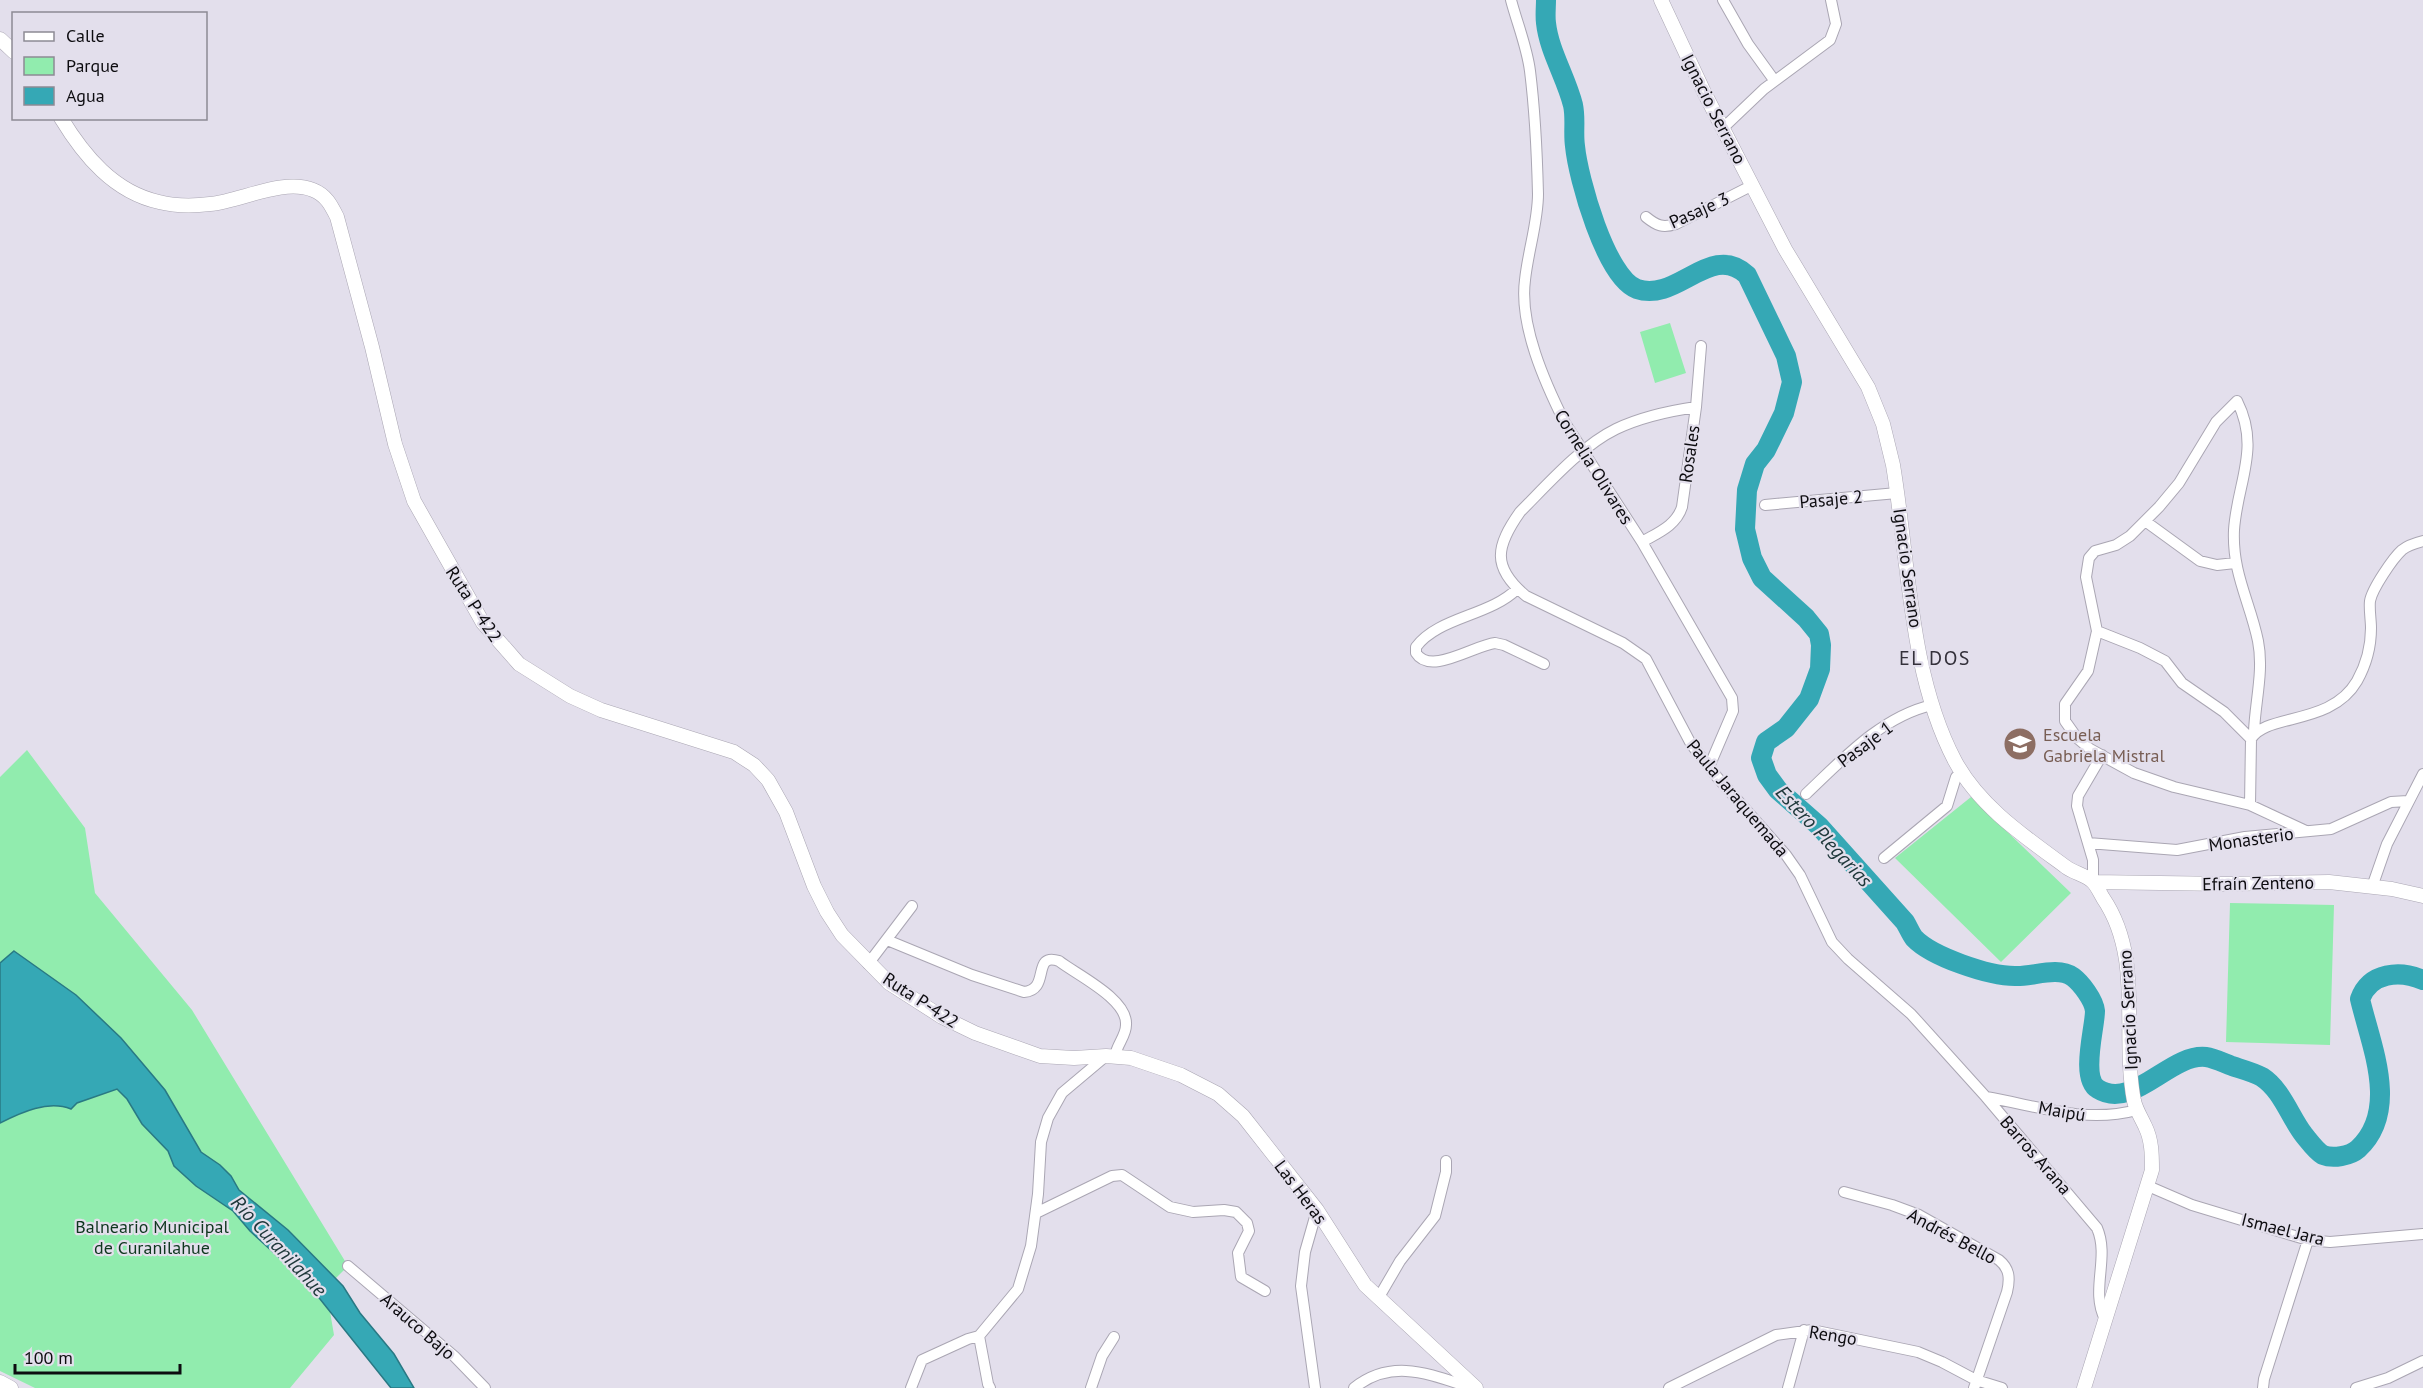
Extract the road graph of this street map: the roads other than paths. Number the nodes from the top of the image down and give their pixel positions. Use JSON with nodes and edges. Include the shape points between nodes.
{"nodes":[{"id":1,"x":1511,"y":0,"type":"edge"},
{"id":2,"x":1660,"y":0,"type":"edge"},
{"id":3,"x":1723,"y":0,"type":"edge"},
{"id":4,"x":1831,"y":0,"type":"edge"},
{"id":5,"x":0,"y":39,"type":"edge"},
{"id":6,"x":12,"y":50,"type":"edge"},
{"id":7,"x":1774,"y":80,"type":"junction"},
{"id":8,"x":62,"y":120,"type":"edge"},
{"id":9,"x":1722,"y":129,"type":"junction"},
{"id":10,"x":1754,"y":186,"type":"junction"},
{"id":11,"x":1646,"y":217,"type":"dead end"},
{"id":12,"x":1701,"y":346,"type":"dead end"},
{"id":13,"x":1696,"y":407,"type":"junction"},
{"id":14,"x":1583,"y":453,"type":"junction"},
{"id":15,"x":1897,"y":493,"type":"junction"},
{"id":16,"x":1765,"y":505,"type":"dead end"},
{"id":17,"x":2145,"y":520,"type":"junction"},
{"id":18,"x":2423,"y":541,"type":"edge"},
{"id":19,"x":1642,"y":542,"type":"junction"},
{"id":20,"x":2235,"y":562,"type":"junction"},
{"id":21,"x":1517,"y":589,"type":"junction"},
{"id":22,"x":2097,"y":631,"type":"junction"},
{"id":23,"x":1544,"y":664,"type":"dead end"},
{"id":24,"x":1932,"y":705,"type":"junction"},
{"id":25,"x":2252,"y":736,"type":"junction"},
{"id":26,"x":2102,"y":755,"type":"junction"},
{"id":27,"x":1709,"y":767,"type":"junction"},
{"id":28,"x":1963,"y":774,"type":"junction"},
{"id":29,"x":2423,"y":774,"type":"edge"},
{"id":30,"x":1806,"y":794,"type":"dead end"},
{"id":31,"x":2408,"y":801,"type":"junction"},
{"id":32,"x":2250,"y":805,"type":"junction"},
{"id":33,"x":2306,"y":831,"type":"junction"},
{"id":34,"x":2088,"y":843,"type":"junction"},
{"id":35,"x":1884,"y":858,"type":"dead end"},
{"id":36,"x":2093,"y":882,"type":"junction"},
{"id":37,"x":2372,"y":887,"type":"junction"},
{"id":38,"x":2423,"y":896,"type":"edge"},
{"id":39,"x":912,"y":906,"type":"dead end"},
{"id":40,"x":887,"y":940,"type":"junction"},
{"id":41,"x":868,"y":964,"type":"junction"},
{"id":42,"x":1911,"y":1014,"type":"joint"},
{"id":43,"x":1111,"y":1056,"type":"junction"},
{"id":44,"x":1091,"y":1058,"type":"joint"},
{"id":45,"x":1986,"y":1097,"type":"junction"},
{"id":46,"x":2136,"y":1106,"type":"junction"},
{"id":47,"x":1446,"y":1161,"type":"dead end"},
{"id":48,"x":2148,"y":1186,"type":"junction"},
{"id":49,"x":1844,"y":1192,"type":"dead end"},
{"id":50,"x":1317,"y":1210,"type":"junction"},
{"id":51,"x":1036,"y":1213,"type":"junction"},
{"id":52,"x":2423,"y":1234,"type":"edge"},
{"id":53,"x":2308,"y":1240,"type":"junction"},
{"id":54,"x":348,"y":1266,"type":"dead end"},
{"id":55,"x":1265,"y":1291,"type":"dead end"},
{"id":56,"x":1379,"y":1297,"type":"junction"},
{"id":57,"x":2105,"y":1319,"type":"junction"},
{"id":58,"x":1804,"y":1330,"type":"junction"},
{"id":59,"x":979,"y":1336,"type":"junction"},
{"id":60,"x":1114,"y":1337,"type":"dead end"},
{"id":61,"x":2423,"y":1360,"type":"edge"},
{"id":62,"x":0,"y":1382,"type":"edge"},
{"id":63,"x":1975,"y":1384,"type":"edge"},
{"id":64,"x":12,"y":1388,"type":"edge"},
{"id":65,"x":485,"y":1388,"type":"edge"},
{"id":66,"x":911,"y":1388,"type":"edge"},
{"id":67,"x":990,"y":1388,"type":"edge"},
{"id":68,"x":1091,"y":1388,"type":"edge"},
{"id":69,"x":1315,"y":1388,"type":"edge"},
{"id":70,"x":1354,"y":1388,"type":"edge"},
{"id":71,"x":1474,"y":1388,"type":"edge"},
{"id":72,"x":1669,"y":1388,"type":"edge"},
{"id":73,"x":1788,"y":1388,"type":"edge"},
{"id":74,"x":2002,"y":1388,"type":"edge"},
{"id":75,"x":2084,"y":1388,"type":"edge"},
{"id":76,"x":2263,"y":1388,"type":"edge"},
{"id":77,"x":2356,"y":1388,"type":"edge"}],
"edges":[{"from":1,"to":14,"type":"street","name":"Cornelia Olivares","via":[[1530,69],[1538,197],[1524,280],[1525,311],[1534,349],[1555,403]]},
{"from":2,"to":9,"type":"street","name":"Ignacio Serrano"},
{"from":3,"to":7,"type":"street"},
{"from":4,"to":7,"type":"street","via":[[1836,24],[1830,40]]},
{"from":5,"to":6,"type":"street"},
{"from":7,"to":9,"type":"street"},
{"from":8,"to":41,"type":"street","name":"Ruta P-422","via":[[78,147],[95,165],[136,194],[160,202],[211,204],[298,186],[315,190],[329,201],[358,291],[405,477],[436,543],[483,624],[519,664],[570,696],[601,710],[734,752],[754,765],[768,780],[786,812],[827,912]]},
{"from":9,"to":10,"type":"street","name":"Ignacio Serrano"},
{"from":10,"to":11,"type":"street","name":"Pasaje 3","via":[[1676,224],[1656,225]]},
{"from":10,"to":15,"type":"street","name":"Ignacio Serrano","via":[[1807,289],[1868,387],[1883,424]]},
{"from":12,"to":13,"type":"street","name":"Rosales"},
{"from":13,"to":14,"type":"street","via":[[1616,429]]},
{"from":13,"to":19,"type":"street","name":"Rosales","via":[[1680,513],[1671,525]]},
{"from":14,"to":19,"type":"street","name":"Cornelia Olivares"},
{"from":14,"to":21,"type":"street","name":"Paula Jaraquemada","via":[[1511,525],[1499,557]]},
{"from":15,"to":16,"type":"street","name":"Pasaje 2"},
{"from":15,"to":24,"type":"street","name":"Ignacio Serrano","via":[[1914,620]]},
{"from":17,"to":20,"type":"street","via":[[2200,561],[2217,565]]},
{"from":17,"to":20,"type":"street","via":[[2179,483],[2216,422],[2237,401],[2246,421],[2248,445],[2235,520]]},
{"from":17,"to":22,"type":"street","via":[[2123,541],[2095,551],[2089,558],[2086,577]]},
{"from":18,"to":25,"type":"street","via":[[2402,550],[2370,599],[2370,645],[2366,662],[2349,692],[2321,711]]},
{"from":19,"to":27,"type":"street","name":"Cornelia Olivares","via":[[1732,698],[1733,711]]},
{"from":20,"to":25,"type":"street","via":[[2258,643],[2260,671]]},
{"from":21,"to":23,"type":"street","via":[[1505,599],[1429,634],[1416,647],[1416,653],[1425,661],[1436,662],[1495,643]]},
{"from":21,"to":27,"type":"street","name":"Paula Jaraquemada","via":[[1623,643],[1646,659],[1683,732]]},
{"from":22,"to":25,"type":"street","via":[[2165,661],[2182,683]]},
{"from":22,"to":26,"type":"street","via":[[2088,671],[2065,704],[2066,721],[2077,738]]},
{"from":24,"to":28,"type":"street","name":"Ignacio Serrano"},
{"from":24,"to":30,"type":"street","name":"Pasaje 1","via":[[1895,720],[1868,737]]},
{"from":25,"to":32,"type":"street"},
{"from":26,"to":32,"type":"street","via":[[2157,782]]},
{"from":26,"to":34,"type":"street","via":[[2078,796],[2078,814]]},
{"from":27,"to":42,"type":"street","name":"Paula Jaraquemada","via":[[1800,875],[1832,942]]},
{"from":28,"to":35,"type":"street","via":[[1956,777],[1947,807]]},
{"from":28,"to":36,"type":"street","name":"Ignacio Serrano","via":[[1984,800],[2025,837]]},
{"from":29,"to":31,"type":"street"},
{"from":31,"to":33,"type":"street","name":"Monasterio","via":[[2391,802],[2331,829]]},
{"from":31,"to":37,"type":"street"},
{"from":32,"to":33,"type":"street"},
{"from":33,"to":34,"type":"street","name":"Monasterio","via":[[2177,850]]},
{"from":34,"to":36,"type":"street"},
{"from":36,"to":37,"type":"street","name":"Efraín Zenteno","via":[[2329,882]]},
{"from":36,"to":46,"type":"street","name":"Ignacio Serrano","via":[[2110,907],[2123,940],[2128,972],[2130,1070]]},
{"from":37,"to":38,"type":"street","name":"Efraín Zenteno"},
{"from":39,"to":40,"type":"street"},
{"from":40,"to":41,"type":"street"},
{"from":40,"to":43,"type":"street","via":[[1024,992],[1039,985],[1041,967],[1046,962],[1059,961],[1124,1011],[1126,1028]]},
{"from":41,"to":44,"type":"street","name":"Ruta P-422","via":[[942,1017],[975,1033],[1040,1056]]},
{"from":42,"to":45,"type":"street","name":"Barros Arana"},
{"from":43,"to":44,"type":"street","name":"Las Heras"},
{"from":43,"to":50,"type":"street","name":"Las Heras","via":[[1158,1066],[1218,1094],[1243,1116]]},
{"from":43,"to":51,"type":"street","via":[[1062,1093],[1048,1118],[1041,1142]]},
{"from":45,"to":46,"type":"street","name":"Maipú","via":[[2086,1117],[2113,1116]]},
{"from":45,"to":57,"type":"street","name":"Barros Arana","via":[[2097,1227],[2103,1249],[2099,1301]]},
{"from":46,"to":48,"type":"street","name":"Ignacio Serrano","via":[[2151,1143]]},
{"from":47,"to":56,"type":"street","via":[[1435,1216],[1400,1261]]},
{"from":48,"to":53,"type":"street","name":"Ismael Jara","via":[[2192,1205]]},
{"from":48,"to":57,"type":"street","name":"Ignacio Serrano"},
{"from":49,"to":63,"type":"street","name":"Andrés Bello","via":[[1919,1215],[2006,1267],[2007,1292]]},
{"from":50,"to":56,"type":"street","name":"Las Heras","via":[[1365,1285]]},
{"from":50,"to":69,"type":"street","via":[[1305,1252],[1301,1286]]},
{"from":51,"to":55,"type":"street","via":[[1112,1176],[1122,1175],[1170,1207],[1193,1212],[1236,1212],[1247,1222],[1249,1231],[1238,1253],[1241,1277]]},
{"from":51,"to":59,"type":"street","via":[[1018,1289]]},
{"from":52,"to":53,"type":"street","name":"Ismael Jara","via":[[2330,1242]]},
{"from":53,"to":76,"type":"street"},
{"from":54,"to":65,"type":"street","name":"Arauco Bajo","via":[[454,1356]]},
{"from":56,"to":71,"type":"street","name":"Las Heras"},
{"from":57,"to":75,"type":"street","name":"Ignacio Serrano"},
{"from":58,"to":63,"type":"street","name":"Rengo","via":[[1827,1331],[1918,1352],[1942,1362]]},
{"from":58,"to":72,"type":"street","name":"Rengo","via":[[1768,1338]]},
{"from":58,"to":73,"type":"street"},
{"from":59,"to":66,"type":"street","via":[[922,1360]]},
{"from":59,"to":67,"type":"street"},
{"from":60,"to":68,"type":"street","via":[[1102,1356]]},
{"from":61,"to":77,"type":"street","via":[[2388,1378]]},
{"from":62,"to":64,"type":"street"},
{"from":63,"to":74,"type":"street","name":"Rengo"},
{"from":70,"to":71,"type":"street","via":[[1364,1380],[1391,1371],[1414,1370]]}]}
